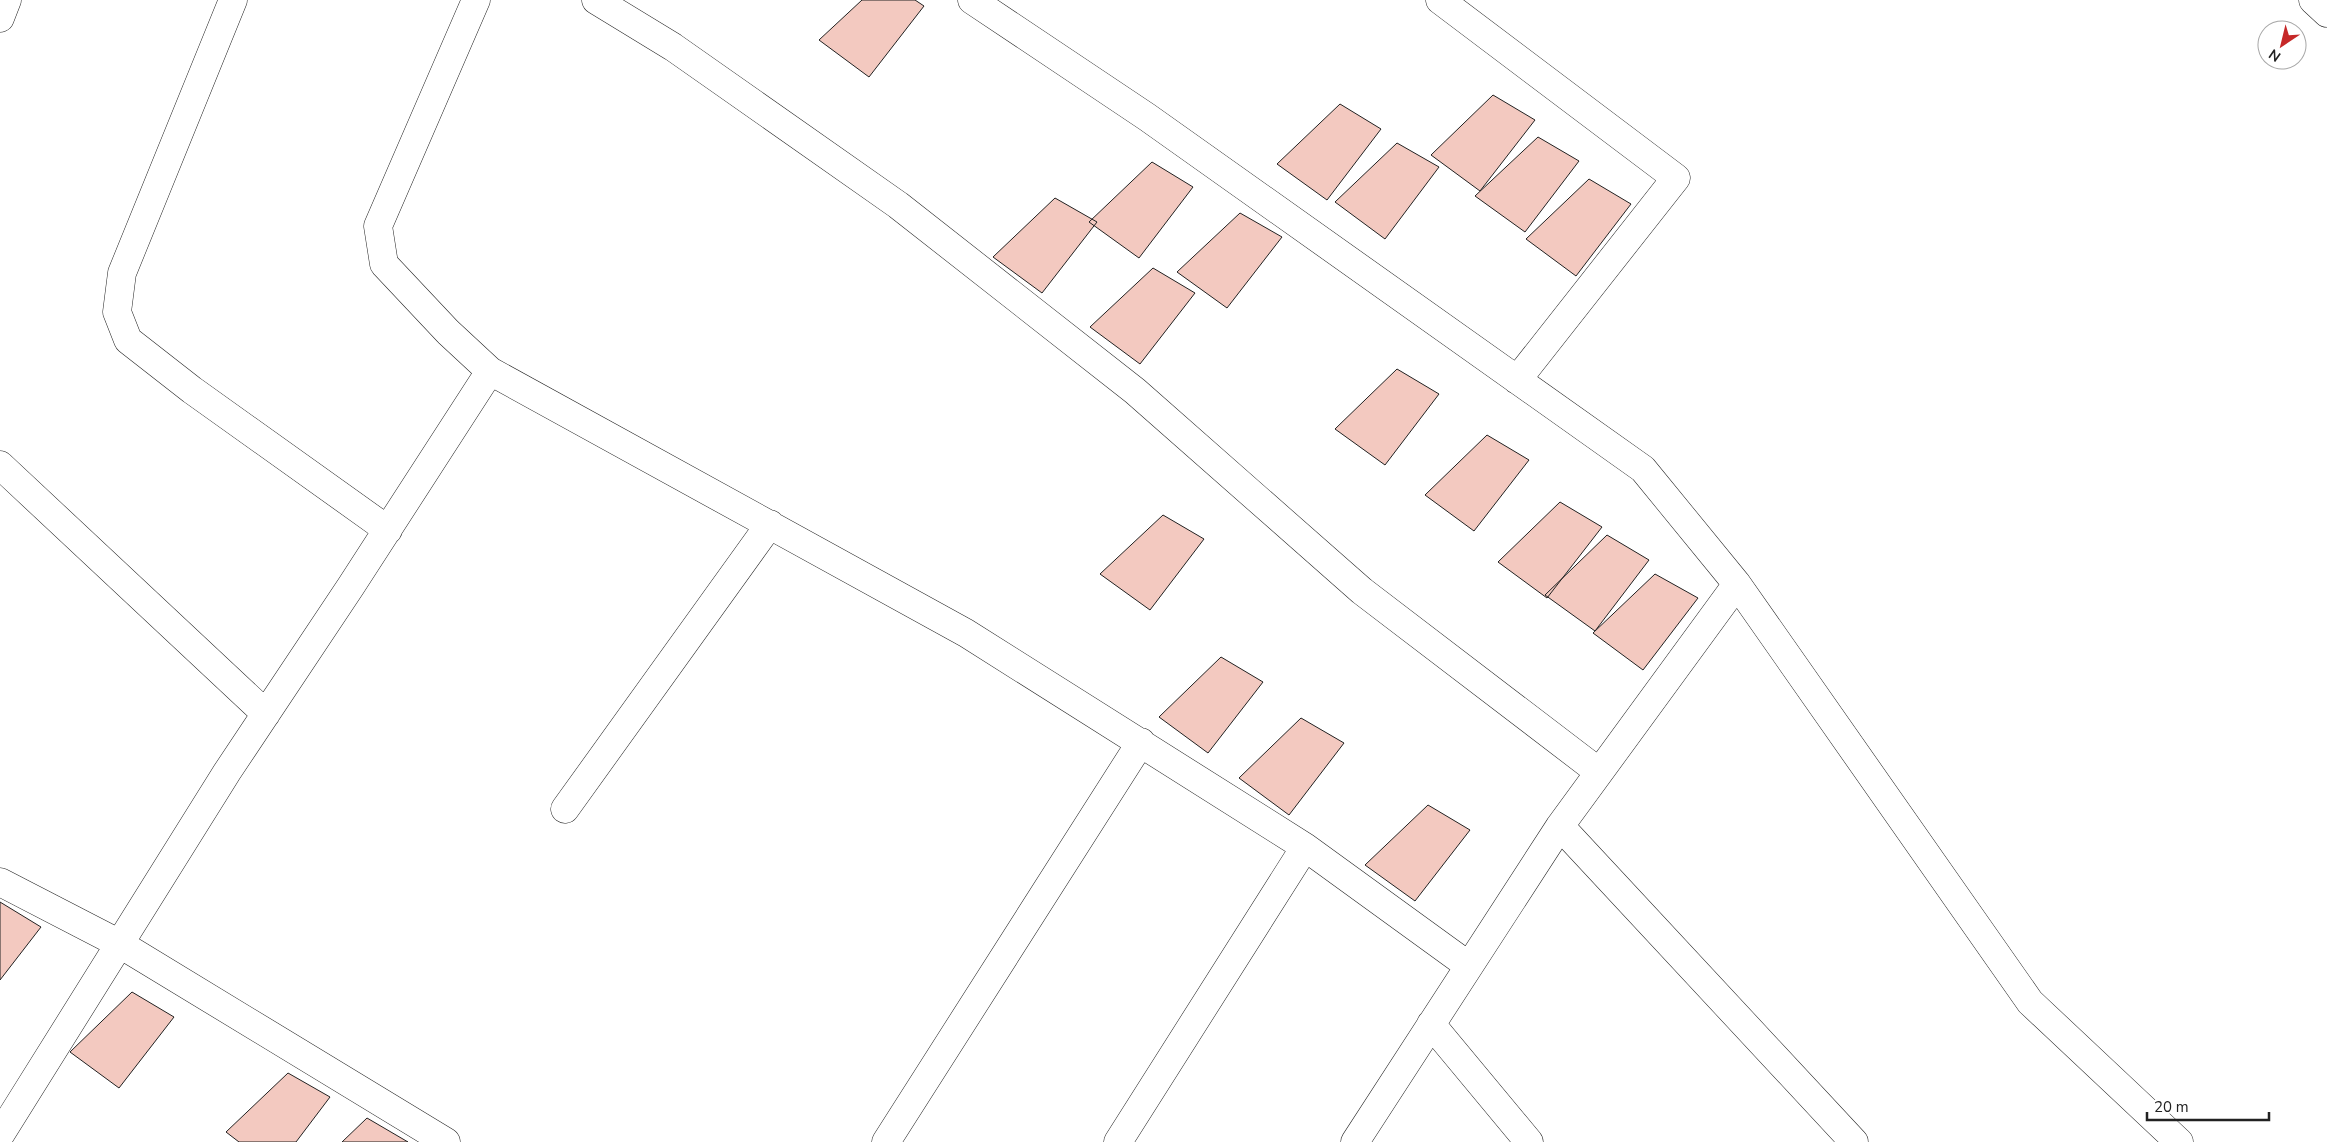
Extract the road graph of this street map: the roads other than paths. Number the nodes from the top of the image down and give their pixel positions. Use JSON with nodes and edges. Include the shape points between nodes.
{"nodes":[{"id":1,"x":7,"y":0,"type":"edge"},
{"id":2,"x":233,"y":0,"type":"edge"},
{"id":3,"x":476,"y":0,"type":"edge"},
{"id":4,"x":596,"y":0,"type":"edge"},
{"id":5,"x":972,"y":0,"type":"edge"},
{"id":6,"x":1440,"y":0,"type":"edge"},
{"id":7,"x":2313,"y":0,"type":"edge"},
{"id":8,"x":2327,"y":13,"type":"edge"},
{"id":9,"x":0,"y":18,"type":"edge"},
{"id":10,"x":490,"y":371,"type":"junction"},
{"id":11,"x":1517,"y":380,"type":"junction"},
{"id":12,"x":0,"y":465,"type":"edge"},
{"id":13,"x":770,"y":524,"type":"junction"},
{"id":14,"x":388,"y":530,"type":"junction"},
{"id":15,"x":1738,"y":584,"type":"junction"},
{"id":16,"x":266,"y":714,"type":"junction"},
{"id":17,"x":1141,"y":742,"type":"junction"},
{"id":18,"x":1599,"y":772,"type":"junction"},
{"id":19,"x":565,"y":809,"type":"dead end"},
{"id":20,"x":1560,"y":826,"type":"junction"},
{"id":21,"x":1305,"y":847,"type":"junction"},
{"id":22,"x":0,"y":882,"type":"edge"},
{"id":23,"x":120,"y":944,"type":"junction"},
{"id":24,"x":1469,"y":966,"type":"junction"},
{"id":25,"x":1431,"y":1024,"type":"junction"},
{"id":26,"x":0,"y":1135,"type":"edge"},
{"id":27,"x":446,"y":1142,"type":"edge"},
{"id":28,"x":886,"y":1142,"type":"edge"},
{"id":29,"x":1118,"y":1142,"type":"edge"},
{"id":30,"x":1355,"y":1142,"type":"edge"},
{"id":31,"x":1529,"y":1142,"type":"edge"},
{"id":32,"x":1854,"y":1142,"type":"edge"},
{"id":33,"x":2179,"y":1142,"type":"edge"}],
"edges":[{"from":1,"to":9,"type":"street"},
{"from":2,"to":14,"type":"street","via":[[122,273],[117,312],[128,340],[192,390]]},
{"from":3,"to":10,"type":"street","via":[[378,226],[384,264]]},
{"from":4,"to":18,"type":"street","via":[[673,48],[898,206],[1135,391],[1362,591]]},
{"from":5,"to":11,"type":"street","via":[[1155,122]]},
{"from":6,"to":11,"type":"street","via":[[1676,178]]},
{"from":7,"to":8,"type":"street"},
{"from":10,"to":13,"type":"street"},
{"from":10,"to":14,"type":"street"},
{"from":11,"to":15,"type":"street","via":[[1643,469]]},
{"from":12,"to":16,"type":"street"},
{"from":13,"to":17,"type":"street","via":[[966,633]]},
{"from":13,"to":19,"type":"street"},
{"from":14,"to":16,"type":"street"},
{"from":15,"to":18,"type":"street"},
{"from":15,"to":33,"type":"street","via":[[2030,1002]]},
{"from":16,"to":23,"type":"street"},
{"from":17,"to":21,"type":"street"},
{"from":17,"to":28,"type":"street"},
{"from":18,"to":20,"type":"street"},
{"from":20,"to":24,"type":"street"},
{"from":20,"to":32,"type":"street"},
{"from":21,"to":24,"type":"street"},
{"from":21,"to":29,"type":"street"},
{"from":22,"to":23,"type":"street"},
{"from":23,"to":26,"type":"street"},
{"from":23,"to":27,"type":"street"},
{"from":24,"to":25,"type":"street"},
{"from":25,"to":30,"type":"street"},
{"from":25,"to":31,"type":"street"}]}
